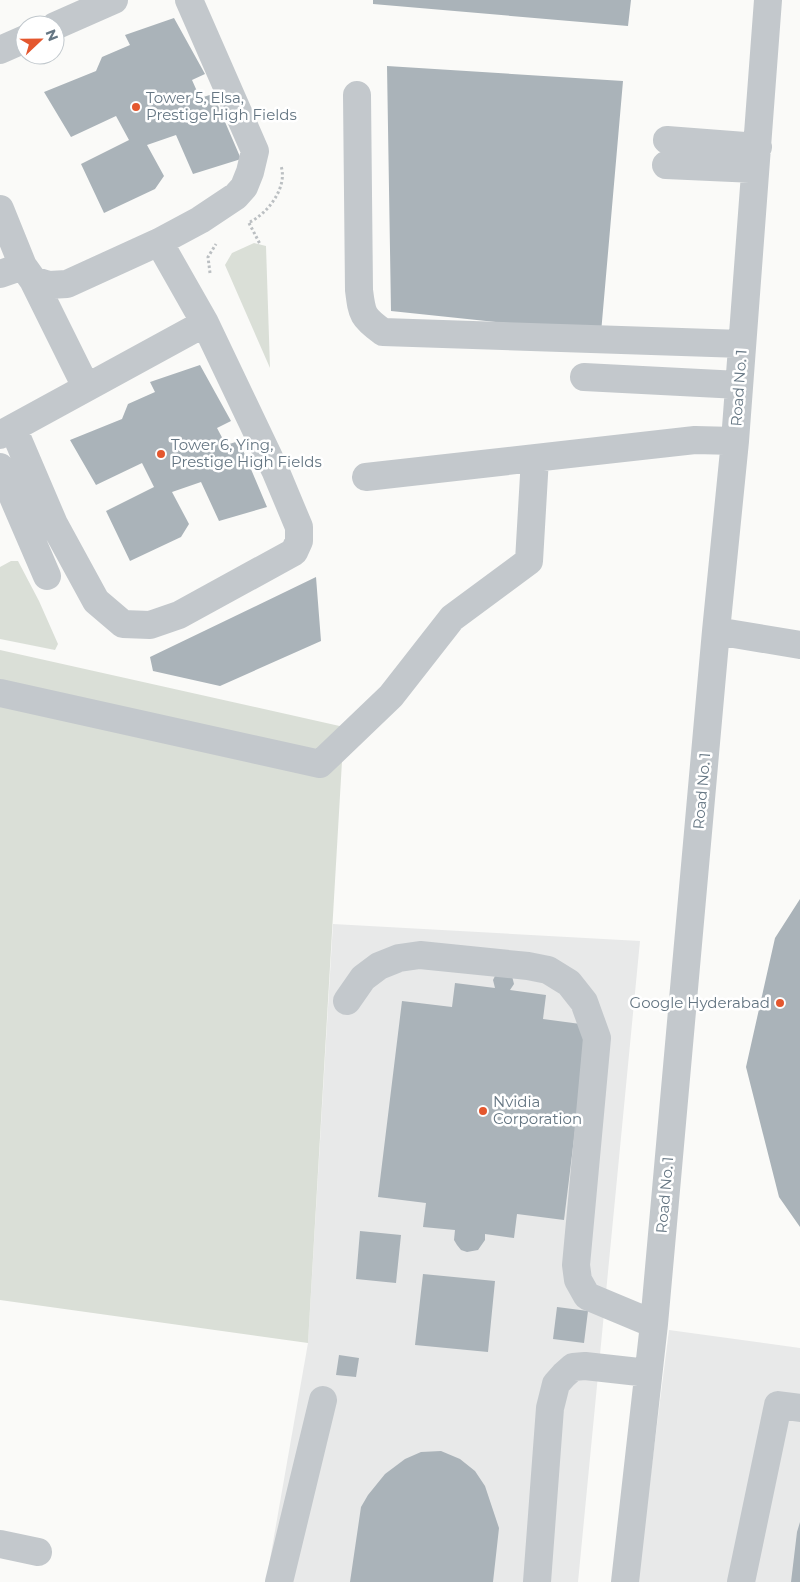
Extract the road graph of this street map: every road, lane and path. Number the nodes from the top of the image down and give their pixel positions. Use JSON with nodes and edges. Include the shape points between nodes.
{"nodes":[{"id":1,"x":114,"y":0,"type":"edge"},
{"id":2,"x":189,"y":0,"type":"edge"},
{"id":3,"x":768,"y":0,"type":"edge"},
{"id":4,"x":65,"y":22,"type":"edge"},
{"id":5,"x":15,"y":43,"type":"edge"},
{"id":6,"x":0,"y":50,"type":"edge"},
{"id":7,"x":357,"y":95,"type":"dead end"},
{"id":8,"x":666,"y":153,"type":"dead end"},
{"id":9,"x":278,"y":158,"type":"dead end"},
{"id":10,"x":756,"y":158,"type":"junction"},
{"id":11,"x":0,"y":209,"type":"edge"},
{"id":12,"x":249,"y":222,"type":"junction"},
{"id":13,"x":243,"y":226,"type":"dead end"},
{"id":14,"x":218,"y":240,"type":"dead end"},
{"id":15,"x":159,"y":242,"type":"junction"},
{"id":16,"x":260,"y":244,"type":"dead end"},
{"id":17,"x":19,"y":273,"type":"edge"},
{"id":18,"x":210,"y":281,"type":"dead end"},
{"id":19,"x":205,"y":323,"type":"junction"},
{"id":20,"x":613,"y":340,"type":"junction"},
{"id":21,"x":742,"y":344,"type":"junction"},
{"id":22,"x":739,"y":385,"type":"junction"},
{"id":23,"x":86,"y":387,"type":"junction"},
{"id":24,"x":6,"y":432,"type":"edge"},
{"id":25,"x":735,"y":440,"type":"junction"},
{"id":26,"x":535,"y":458,"type":"junction"},
{"id":27,"x":0,"y":467,"type":"edge"},
{"id":28,"x":366,"y":477,"type":"dead end"},
{"id":29,"x":47,"y":576,"type":"dead end"},
{"id":30,"x":716,"y":631,"type":"junction"},
{"id":31,"x":800,"y":645,"type":"edge"},
{"id":32,"x":0,"y":693,"type":"edge"},
{"id":33,"x":346,"y":1001,"type":"dead end"},
{"id":34,"x":654,"y":1324,"type":"junction"},
{"id":35,"x":648,"y":1373,"type":"junction"},
{"id":36,"x":323,"y":1400,"type":"dead end"},
{"id":37,"x":800,"y":1408,"type":"edge"},
{"id":38,"x":0,"y":1544,"type":"edge"},
{"id":39,"x":38,"y":1552,"type":"dead end"},
{"id":40,"x":279,"y":1582,"type":"edge"},
{"id":41,"x":538,"y":1582,"type":"edge"},
{"id":42,"x":625,"y":1582,"type":"edge"},
{"id":43,"x":741,"y":1582,"type":"edge"}],
"edges":[{"from":1,"to":4,"type":"street"},
{"from":2,"to":15,"type":"street","via":[[255,151],[244,187],[236,196]]},
{"from":3,"to":10,"type":"street","name":"Road No. 1"},
{"from":5,"to":6,"type":"street"},
{"from":7,"to":20,"type":"street","via":[[359,290],[362,314],[372,324],[383,332]]},
{"from":8,"to":10,"type":"street"},
{"from":9,"to":12,"type":"path","via":[[283,173],[277,196],[259,218]]},
{"from":10,"to":21,"type":"street","name":"Road No. 1"},
{"from":11,"to":17,"type":"street"},
{"from":12,"to":13,"type":"path"},
{"from":12,"to":16,"type":"path"},
{"from":14,"to":18,"type":"path","via":[[208,256]]},
{"from":15,"to":17,"type":"street","via":[[67,284],[49,285]]},
{"from":15,"to":19,"type":"street"},
{"from":17,"to":23,"type":"street"},
{"from":19,"to":23,"type":"street"},
{"from":19,"to":24,"type":"street","via":[[300,527],[299,541],[294,552],[179,615],[150,625],[123,624],[96,601]]},
{"from":20,"to":21,"type":"street"},
{"from":20,"to":22,"type":"street","via":[[597,378]]},
{"from":21,"to":22,"type":"street","name":"Road No. 1"},
{"from":22,"to":25,"type":"street","name":"Road No. 1"},
{"from":23,"to":24,"type":"street"},
{"from":25,"to":26,"type":"street","via":[[695,440]]},
{"from":25,"to":30,"type":"street","name":"Road No. 1"},
{"from":26,"to":28,"type":"street"},
{"from":26,"to":32,"type":"street","via":[[529,561],[452,618],[390,696],[320,764]]},
{"from":27,"to":29,"type":"street"},
{"from":30,"to":31,"type":"street"},
{"from":30,"to":34,"type":"street","name":"Road No. 1"},
{"from":33,"to":34,"type":"street","via":[[363,978],[379,966],[399,958],[420,955],[528,966],[548,970],[569,983],[584,1002],[597,1038],[576,1265],[578,1280],[587,1296]]},
{"from":34,"to":35,"type":"street","name":"Road No. 1"},
{"from":35,"to":41,"type":"street","via":[[573,1367],[556,1384],[550,1408]]},
{"from":35,"to":42,"type":"street","name":"Road No. 1"},
{"from":36,"to":40,"type":"street"},
{"from":37,"to":43,"type":"street","via":[[778,1405]]},
{"from":38,"to":39,"type":"street"}]}
